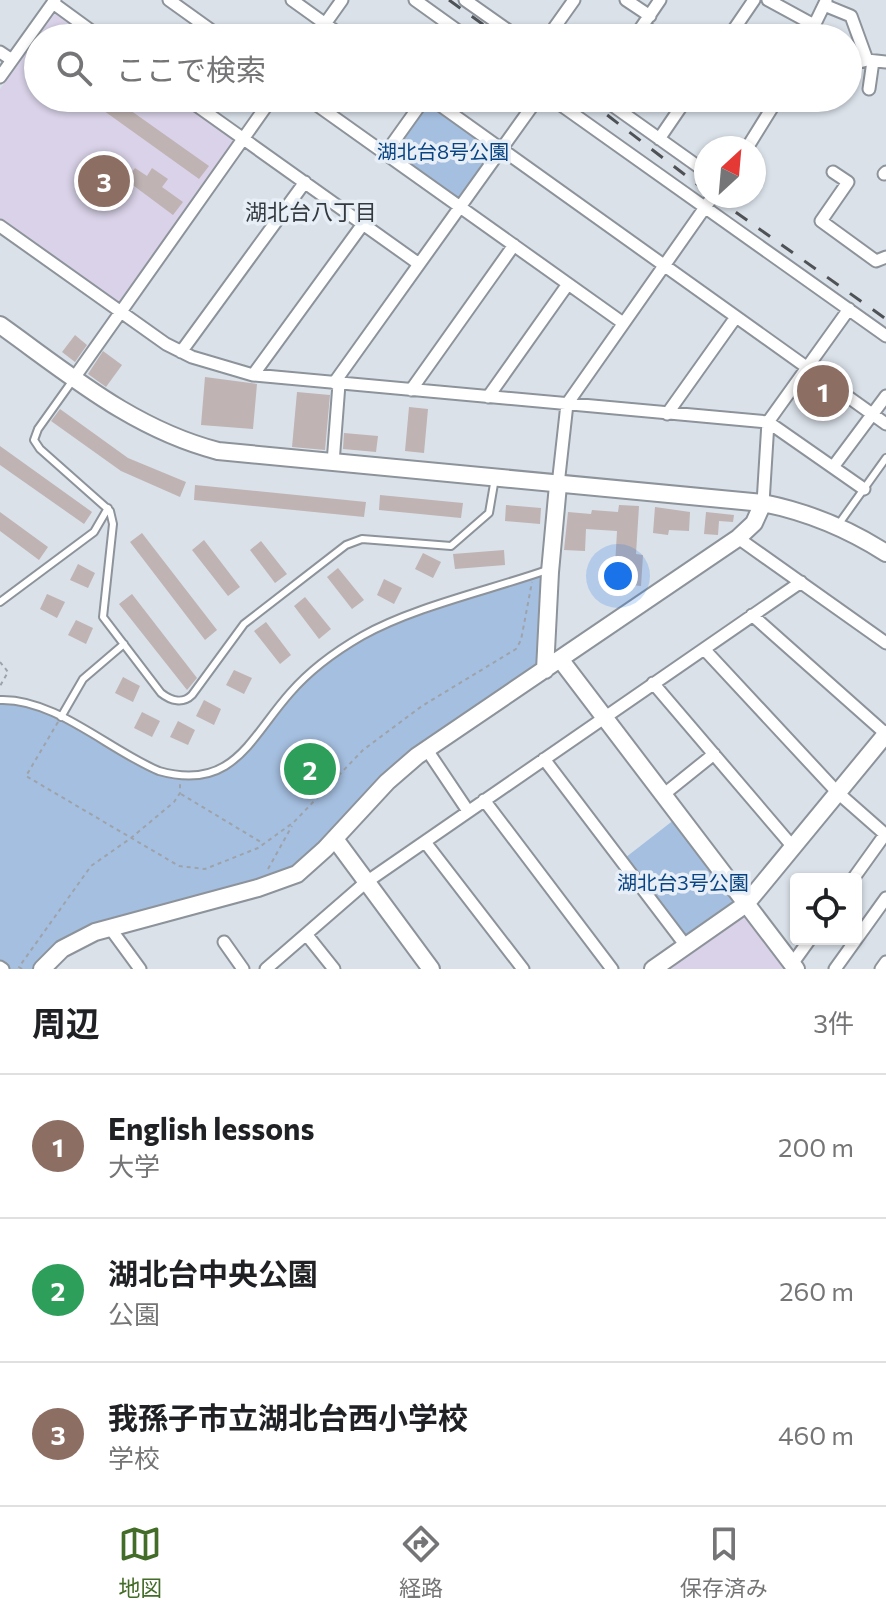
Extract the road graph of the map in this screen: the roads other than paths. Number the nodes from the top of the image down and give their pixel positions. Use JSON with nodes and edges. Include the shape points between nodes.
{"nodes":[{"id":1,"x":169,"y":0,"type":"edge"},
{"id":2,"x":292,"y":0,"type":"edge"},
{"id":3,"x":342,"y":0,"type":"edge"},
{"id":4,"x":415,"y":0,"type":"edge"},
{"id":5,"x":574,"y":0,"type":"edge"},
{"id":6,"x":626,"y":0,"type":"edge"},
{"id":7,"x":660,"y":0,"type":"edge"},
{"id":8,"x":754,"y":0,"type":"edge"},
{"id":9,"x":768,"y":0,"type":"edge"},
{"id":10,"x":54,"y":2,"type":"edge"},
{"id":11,"x":472,"y":2,"type":"edge"},
{"id":12,"x":825,"y":2,"type":"edge"},
{"id":13,"x":646,"y":21,"type":"junction"},
{"id":14,"x":38,"y":24,"type":"edge"},
{"id":15,"x":83,"y":24,"type":"edge"},
{"id":16,"x":202,"y":24,"type":"edge"},
{"id":17,"x":325,"y":24,"type":"joint"},
{"id":18,"x":448,"y":24,"type":"edge"},
{"id":19,"x":501,"y":24,"type":"edge"},
{"id":20,"x":557,"y":24,"type":"edge"},
{"id":21,"x":644,"y":24,"type":"edge"},
{"id":22,"x":649,"y":24,"type":"edge"},
{"id":23,"x":738,"y":24,"type":"edge"},
{"id":24,"x":812,"y":24,"type":"edge"},
{"id":25,"x":814,"y":24,"type":"edge"},
{"id":26,"x":855,"y":24,"type":"edge"},
{"id":27,"x":862,"y":36,"type":"edge"},
{"id":28,"x":24,"y":43,"type":"edge"},
{"id":29,"x":0,"y":52,"type":"edge"},
{"id":30,"x":12,"y":60,"type":"junction"},
{"id":31,"x":876,"y":61,"type":"edge"},
{"id":32,"x":0,"y":77,"type":"edge"},
{"id":33,"x":869,"y":89,"type":"dead end"},
{"id":34,"x":205,"y":112,"type":"edge"},
{"id":35,"x":262,"y":112,"type":"edge"},
{"id":36,"x":326,"y":112,"type":"edge"},
{"id":37,"x":416,"y":112,"type":"edge"},
{"id":38,"x":447,"y":112,"type":"edge"},
{"id":39,"x":528,"y":112,"type":"edge"},
{"id":40,"x":571,"y":112,"type":"edge"},
{"id":41,"x":621,"y":112,"type":"edge"},
{"id":42,"x":677,"y":112,"type":"edge"},
{"id":43,"x":769,"y":112,"type":"edge"},
{"id":44,"x":754,"y":136,"type":"edge"},
{"id":45,"x":243,"y":139,"type":"junction"},
{"id":46,"x":659,"y":139,"type":"junction"},
{"id":47,"x":501,"y":149,"type":"junction"},
{"id":48,"x":385,"y":154,"type":"junction"},
{"id":49,"x":694,"y":164,"type":"edge"},
{"id":50,"x":833,"y":172,"type":"dead end"},
{"id":51,"x":305,"y":182,"type":"junction"},
{"id":52,"x":694,"y":200,"type":"edge"},
{"id":53,"x":460,"y":207,"type":"junction"},
{"id":54,"x":705,"y":208,"type":"joint"},
{"id":55,"x":363,"y":224,"type":"junction"},
{"id":56,"x":0,"y":226,"type":"edge"},
{"id":57,"x":514,"y":245,"type":"junction"},
{"id":58,"x":886,"y":257,"type":"edge"},
{"id":59,"x":419,"y":264,"type":"junction"},
{"id":60,"x":665,"y":265,"type":"junction"},
{"id":61,"x":568,"y":284,"type":"junction"},
{"id":62,"x":849,"y":309,"type":"junction"},
{"id":63,"x":120,"y":312,"type":"junction"},
{"id":64,"x":736,"y":317,"type":"junction"},
{"id":65,"x":623,"y":323,"type":"junction"},
{"id":66,"x":0,"y":325,"type":"edge"},
{"id":67,"x":886,"y":336,"type":"edge"},
{"id":68,"x":181,"y":352,"type":"junction"},
{"id":69,"x":809,"y":368,"type":"junction"},
{"id":70,"x":253,"y":375,"type":"junction"},
{"id":71,"x":74,"y":378,"type":"junction"},
{"id":72,"x":337,"y":384,"type":"junction"},
{"id":73,"x":411,"y":390,"type":"junction"},
{"id":74,"x":886,"y":396,"type":"edge"},
{"id":75,"x":488,"y":397,"type":"junction"},
{"id":76,"x":567,"y":404,"type":"junction"},
{"id":77,"x":667,"y":414,"type":"junction"},
{"id":78,"x":873,"y":415,"type":"junction"},
{"id":79,"x":768,"y":422,"type":"junction"},
{"id":80,"x":886,"y":424,"type":"edge"},
{"id":81,"x":886,"y":458,"type":"edge"},
{"id":82,"x":333,"y":463,"type":"junction"},
{"id":83,"x":833,"y":467,"type":"junction"},
{"id":84,"x":495,"y":478,"type":"junction"},
{"id":85,"x":558,"y":485,"type":"junction"},
{"id":86,"x":864,"y":489,"type":"junction"},
{"id":87,"x":763,"y":503,"type":"junction"},
{"id":88,"x":108,"y":508,"type":"junction"},
{"id":89,"x":838,"y":525,"type":"junction"},
{"id":90,"x":94,"y":532,"type":"junction"},
{"id":91,"x":111,"y":538,"type":"junction"},
{"id":92,"x":738,"y":538,"type":"junction"},
{"id":93,"x":886,"y":553,"type":"edge"},
{"id":94,"x":542,"y":572,"type":"junction"},
{"id":95,"x":801,"y":582,"type":"junction"},
{"id":96,"x":0,"y":602,"type":"edge"},
{"id":97,"x":752,"y":615,"type":"junction"},
{"id":98,"x":886,"y":643,"type":"edge"},
{"id":99,"x":124,"y":644,"type":"junction"},
{"id":100,"x":704,"y":649,"type":"junction"},
{"id":101,"x":560,"y":659,"type":"junction"},
{"id":102,"x":545,"y":670,"type":"junction"},
{"id":103,"x":653,"y":683,"type":"junction"},
{"id":104,"x":0,"y":700,"type":"edge"},
{"id":105,"x":61,"y":717,"type":"junction"},
{"id":106,"x":604,"y":718,"type":"junction"},
{"id":107,"x":886,"y":734,"type":"edge"},
{"id":108,"x":427,"y":750,"type":"junction"},
{"id":109,"x":714,"y":754,"type":"junction"},
{"id":110,"x":544,"y":759,"type":"junction"},
{"id":111,"x":837,"y":792,"type":"junction"},
{"id":112,"x":663,"y":795,"type":"junction"},
{"id":113,"x":484,"y":800,"type":"junction"},
{"id":114,"x":468,"y":811,"type":"junction"},
{"id":115,"x":886,"y":834,"type":"edge"},
{"id":116,"x":335,"y":839,"type":"junction"},
{"id":117,"x":425,"y":842,"type":"junction"},
{"id":118,"x":793,"y":847,"type":"junction"},
{"id":119,"x":857,"y":873,"type":"edge"},
{"id":120,"x":365,"y":883,"type":"junction"},
{"id":121,"x":886,"y":898,"type":"edge"},
{"id":122,"x":746,"y":904,"type":"junction"},
{"id":123,"x":110,"y":928,"type":"junction"},
{"id":124,"x":306,"y":934,"type":"junction"},
{"id":125,"x":224,"y":942,"type":"dead end"},
{"id":126,"x":806,"y":945,"type":"edge"},
{"id":127,"x":686,"y":946,"type":"junction"},
{"id":128,"x":886,"y":962,"type":"edge"},
{"id":129,"x":794,"y":966,"type":"edge"},
{"id":130,"x":42,"y":969,"type":"edge"},
{"id":131,"x":140,"y":969,"type":"edge"},
{"id":132,"x":243,"y":969,"type":"edge"},
{"id":133,"x":266,"y":969,"type":"edge"},
{"id":134,"x":334,"y":969,"type":"edge"},
{"id":135,"x":431,"y":969,"type":"edge"},
{"id":136,"x":523,"y":969,"type":"edge"},
{"id":137,"x":612,"y":969,"type":"edge"},
{"id":138,"x":653,"y":969,"type":"edge"},
{"id":139,"x":835,"y":969,"type":"edge"},
{"id":140,"x":881,"y":969,"type":"edge"}],
"edges":[{"from":1,"to":16,"type":"street"},
{"from":2,"to":17,"type":"street"},
{"from":3,"to":17,"type":"street"},
{"from":4,"to":18,"type":"street"},
{"from":5,"to":20,"type":"street"},
{"from":6,"to":13,"type":"street"},
{"from":7,"to":13,"type":"street"},
{"from":8,"to":23,"type":"street"},
{"from":9,"to":24,"type":"street"},
{"from":10,"to":14,"type":"street"},
{"from":10,"to":15,"type":"street"},
{"from":11,"to":19,"type":"street"},
{"from":12,"to":25,"type":"street"},
{"from":12,"to":26,"type":"street"},
{"from":13,"to":21,"type":"street"},
{"from":13,"to":22,"type":"street"},
{"from":27,"to":31,"type":"street"},
{"from":28,"to":30,"type":"street"},
{"from":29,"to":30,"type":"street"},
{"from":30,"to":32,"type":"street"},
{"from":31,"to":33,"type":"street"},
{"from":34,"to":45,"type":"street"},
{"from":35,"to":45,"type":"street"},
{"from":36,"to":48,"type":"street"},
{"from":37,"to":48,"type":"street"},
{"from":38,"to":47,"type":"street"},
{"from":39,"to":47,"type":"street"},
{"from":40,"to":52,"type":"street"},
{"from":41,"to":46,"type":"street"},
{"from":42,"to":46,"type":"street"},
{"from":43,"to":44,"type":"street"},
{"from":45,"to":51,"type":"street"},
{"from":45,"to":63,"type":"street"},
{"from":46,"to":49,"type":"street"},
{"from":47,"to":53,"type":"street"},
{"from":47,"to":60,"type":"street"},
{"from":48,"to":53,"type":"street"},
{"from":50,"to":58,"type":"street","via":[[848,182],[821,221],[876,261]]},
{"from":51,"to":55,"type":"street"},
{"from":51,"to":68,"type":"street"},
{"from":53,"to":57,"type":"street"},
{"from":53,"to":59,"type":"street"},
{"from":54,"to":60,"type":"street"},
{"from":54,"to":62,"type":"street"},
{"from":55,"to":59,"type":"street"},
{"from":55,"to":70,"type":"street"},
{"from":56,"to":63,"type":"street"},
{"from":57,"to":61,"type":"street"},
{"from":57,"to":73,"type":"street"},
{"from":59,"to":72,"type":"street"},
{"from":60,"to":64,"type":"street"},
{"from":60,"to":65,"type":"street"},
{"from":61,"to":65,"type":"street"},
{"from":61,"to":75,"type":"street"},
{"from":62,"to":67,"type":"street"},
{"from":62,"to":69,"type":"street"},
{"from":63,"to":68,"type":"street"},
{"from":63,"to":71,"type":"street"},
{"from":64,"to":69,"type":"street"},
{"from":64,"to":77,"type":"street"},
{"from":65,"to":76,"type":"street"},
{"from":66,"to":71,"type":"street"},
{"from":68,"to":70,"type":"street"},
{"from":69,"to":78,"type":"street"},
{"from":69,"to":79,"type":"street"},
{"from":70,"to":72,"type":"street"},
{"from":71,"to":82,"type":"street","via":[[120,411],[188,444]]},
{"from":71,"to":88,"type":"lane","via":[[34,440]]},
{"from":72,"to":73,"type":"street"},
{"from":72,"to":82,"type":"street"},
{"from":73,"to":75,"type":"street"},
{"from":74,"to":78,"type":"street"},
{"from":75,"to":76,"type":"street"},
{"from":76,"to":77,"type":"street"},
{"from":76,"to":85,"type":"street"},
{"from":77,"to":79,"type":"street"},
{"from":78,"to":80,"type":"street"},
{"from":78,"to":83,"type":"street"},
{"from":79,"to":83,"type":"street"},
{"from":79,"to":87,"type":"street"},
{"from":81,"to":86,"type":"lane"},
{"from":82,"to":84,"type":"street"},
{"from":83,"to":86,"type":"street"},
{"from":84,"to":85,"type":"street"},
{"from":84,"to":99,"type":"lane","via":[[489,513],[451,546],[362,539],[346,545],[244,624],[188,699],[161,693]]},
{"from":85,"to":87,"type":"street"},
{"from":85,"to":94,"type":"street"},
{"from":86,"to":89,"type":"lane"},
{"from":87,"to":89,"type":"street"},
{"from":87,"to":92,"type":"street","via":[[754,523]]},
{"from":88,"to":90,"type":"lane"},
{"from":88,"to":91,"type":"lane","via":[[113,516]]},
{"from":89,"to":93,"type":"street"},
{"from":90,"to":91,"type":"lane"},
{"from":90,"to":96,"type":"lane"},
{"from":91,"to":99,"type":"lane","via":[[102,612]]},
{"from":92,"to":95,"type":"street"},
{"from":92,"to":101,"type":"street"},
{"from":94,"to":102,"type":"street"},
{"from":94,"to":105,"type":"lane","via":[[365,634],[292,691],[251,745],[216,770],[181,775],[150,767]]},
{"from":95,"to":97,"type":"street"},
{"from":95,"to":98,"type":"street"},
{"from":97,"to":100,"type":"street"},
{"from":97,"to":107,"type":"street"},
{"from":99,"to":105,"type":"lane","via":[[83,679]]},
{"from":100,"to":103,"type":"street"},
{"from":100,"to":111,"type":"street"},
{"from":101,"to":102,"type":"street"},
{"from":101,"to":106,"type":"street"},
{"from":102,"to":108,"type":"street"},
{"from":103,"to":106,"type":"street"},
{"from":103,"to":109,"type":"street"},
{"from":104,"to":105,"type":"lane","via":[[32,704]]},
{"from":106,"to":110,"type":"street"},
{"from":106,"to":112,"type":"street"},
{"from":107,"to":111,"type":"street"},
{"from":108,"to":114,"type":"street"},
{"from":108,"to":116,"type":"street","via":[[387,782]]},
{"from":109,"to":112,"type":"street"},
{"from":109,"to":118,"type":"street"},
{"from":110,"to":113,"type":"street"},
{"from":110,"to":127,"type":"street"},
{"from":111,"to":115,"type":"street"},
{"from":111,"to":118,"type":"street"},
{"from":112,"to":122,"type":"street"},
{"from":113,"to":114,"type":"street"},
{"from":113,"to":137,"type":"street"},
{"from":114,"to":117,"type":"street"},
{"from":115,"to":119,"type":"street"},
{"from":116,"to":120,"type":"street"},
{"from":116,"to":123,"type":"street","via":[[297,874]]},
{"from":117,"to":120,"type":"street"},
{"from":117,"to":136,"type":"street"},
{"from":118,"to":122,"type":"street"},
{"from":120,"to":124,"type":"street"},
{"from":120,"to":135,"type":"street"},
{"from":121,"to":139,"type":"street"},
{"from":122,"to":127,"type":"street"},
{"from":122,"to":129,"type":"street"},
{"from":123,"to":130,"type":"street","via":[[62,949]]},
{"from":123,"to":131,"type":"street"},
{"from":124,"to":133,"type":"street"},
{"from":124,"to":134,"type":"street"},
{"from":125,"to":132,"type":"street"},
{"from":126,"to":129,"type":"street"},
{"from":127,"to":138,"type":"street"},
{"from":128,"to":140,"type":"street"}]}
